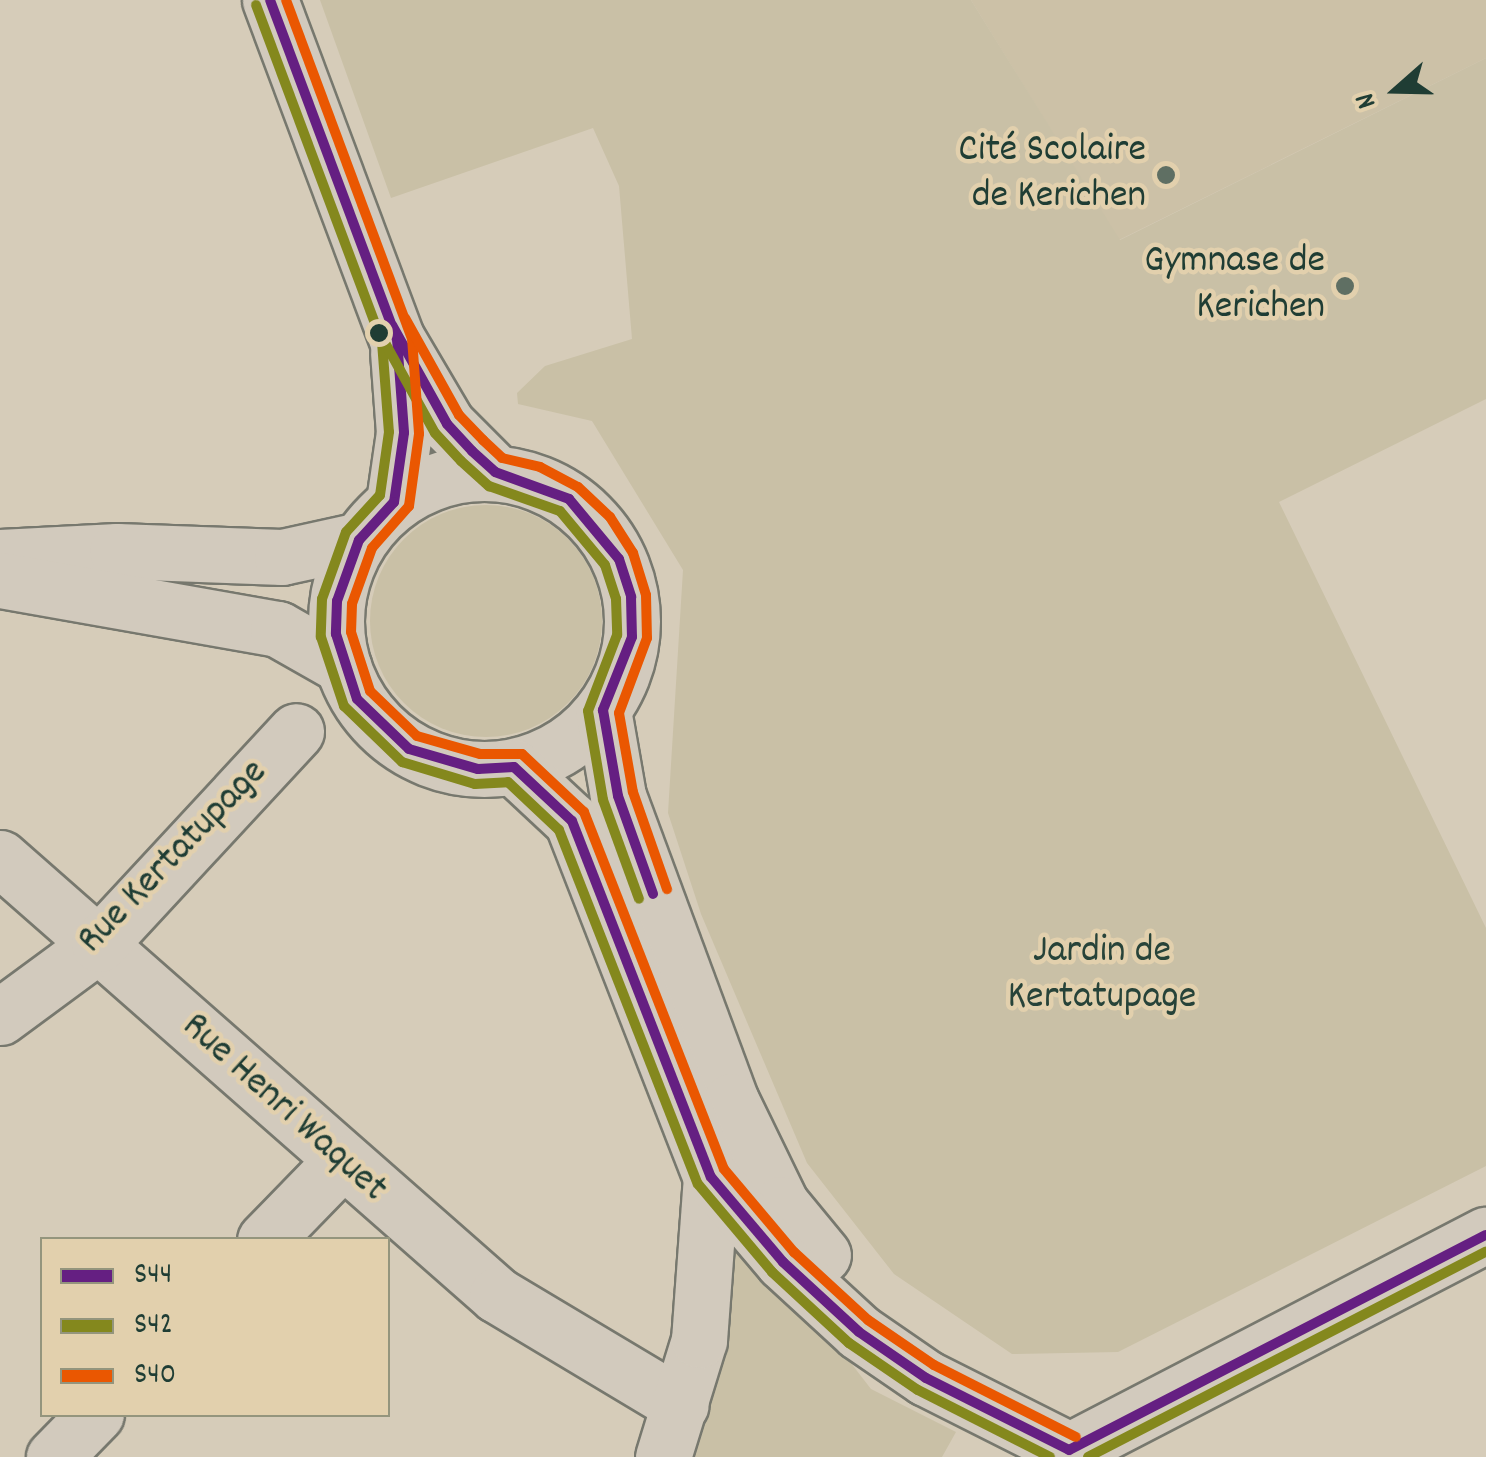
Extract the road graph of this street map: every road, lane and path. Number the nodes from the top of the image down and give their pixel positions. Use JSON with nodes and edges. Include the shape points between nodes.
{"nodes":[{"id":1,"x":270,"y":0,"type":"edge"},
{"id":2,"x":397,"y":340,"type":"junction"},
{"id":3,"x":496,"y":472,"type":"junction"},
{"id":4,"x":376,"y":521,"type":"junction"},
{"id":5,"x":0,"y":557,"type":"edge"},
{"id":6,"x":0,"y":580,"type":"edge"},
{"id":7,"x":342,"y":666,"type":"junction"},
{"id":8,"x":603,"y":710,"type":"junction"},
{"id":9,"x":296,"y":731,"type":"dead end"},
{"id":10,"x":514,"y":767,"type":"junction"},
{"id":11,"x":0,"y":858,"type":"edge"},
{"id":12,"x":100,"y":944,"type":"junction"},
{"id":13,"x":0,"y":1017,"type":"edge"},
{"id":14,"x":340,"y":1163,"type":"junction"},
{"id":15,"x":710,"y":1177,"type":"junction"},
{"id":16,"x":1486,"y":1235,"type":"edge"},
{"id":17,"x":269,"y":1237,"type":"edge"},
{"id":18,"x":682,"y":1406,"type":"junction"},
{"id":19,"x":93,"y":1417,"type":"edge"},
{"id":20,"x":1067,"y":1455,"type":"edge"},
{"id":21,"x":54,"y":1457,"type":"edge"},
{"id":22,"x":663,"y":1457,"type":"edge"}],
"edges":[{"from":1,"to":2,"type":"main road"},
{"from":2,"to":3,"type":"main road","via":[[447,424]]},
{"from":2,"to":4,"type":"main road","via":[[404,433]]},
{"from":3,"to":4,"type":"main road","via":[[442,478]]},
{"from":3,"to":8,"type":"main road","via":[[534,480],[569,499],[619,559],[631,597],[632,637],[622,676]]},
{"from":4,"to":5,"type":"main road","via":[[282,557],[117,551]]},
{"from":4,"to":7,"type":"main road","via":[[336,602]]},
{"from":6,"to":7,"type":"main road","via":[[278,629]]},
{"from":7,"to":10,"type":"main road","via":[[358,699],[409,749],[478,770]]},
{"from":8,"to":10,"type":"main road","via":[[578,736]]},
{"from":8,"to":20,"type":"main road","via":[[618,796],[640,857],[731,1101],[782,1204],[866,1298],[950,1362],[1055,1426]]},
{"from":9,"to":12,"type":"main road","name":"Rue Kertatupage"},
{"from":10,"to":15,"type":"main road","via":[[572,821]]},
{"from":11,"to":12,"type":"main road","name":"Rue Henri Waquet"},
{"from":12,"to":13,"type":"main road","name":"Rue Kertatupage"},
{"from":12,"to":14,"type":"main road","name":"Rue Henri Waquet"},
{"from":14,"to":17,"type":"main road"},
{"from":14,"to":18,"type":"main road","name":"Rue Henri Waquet","via":[[498,1295]]},
{"from":15,"to":18,"type":"main road","via":[[702,1320]]},
{"from":15,"to":20,"type":"main road","via":[[796,1274],[859,1332],[926,1378]]},
{"from":16,"to":20,"type":"main road"},
{"from":18,"to":22,"type":"main road"},
{"from":19,"to":21,"type":"main road"}]}
